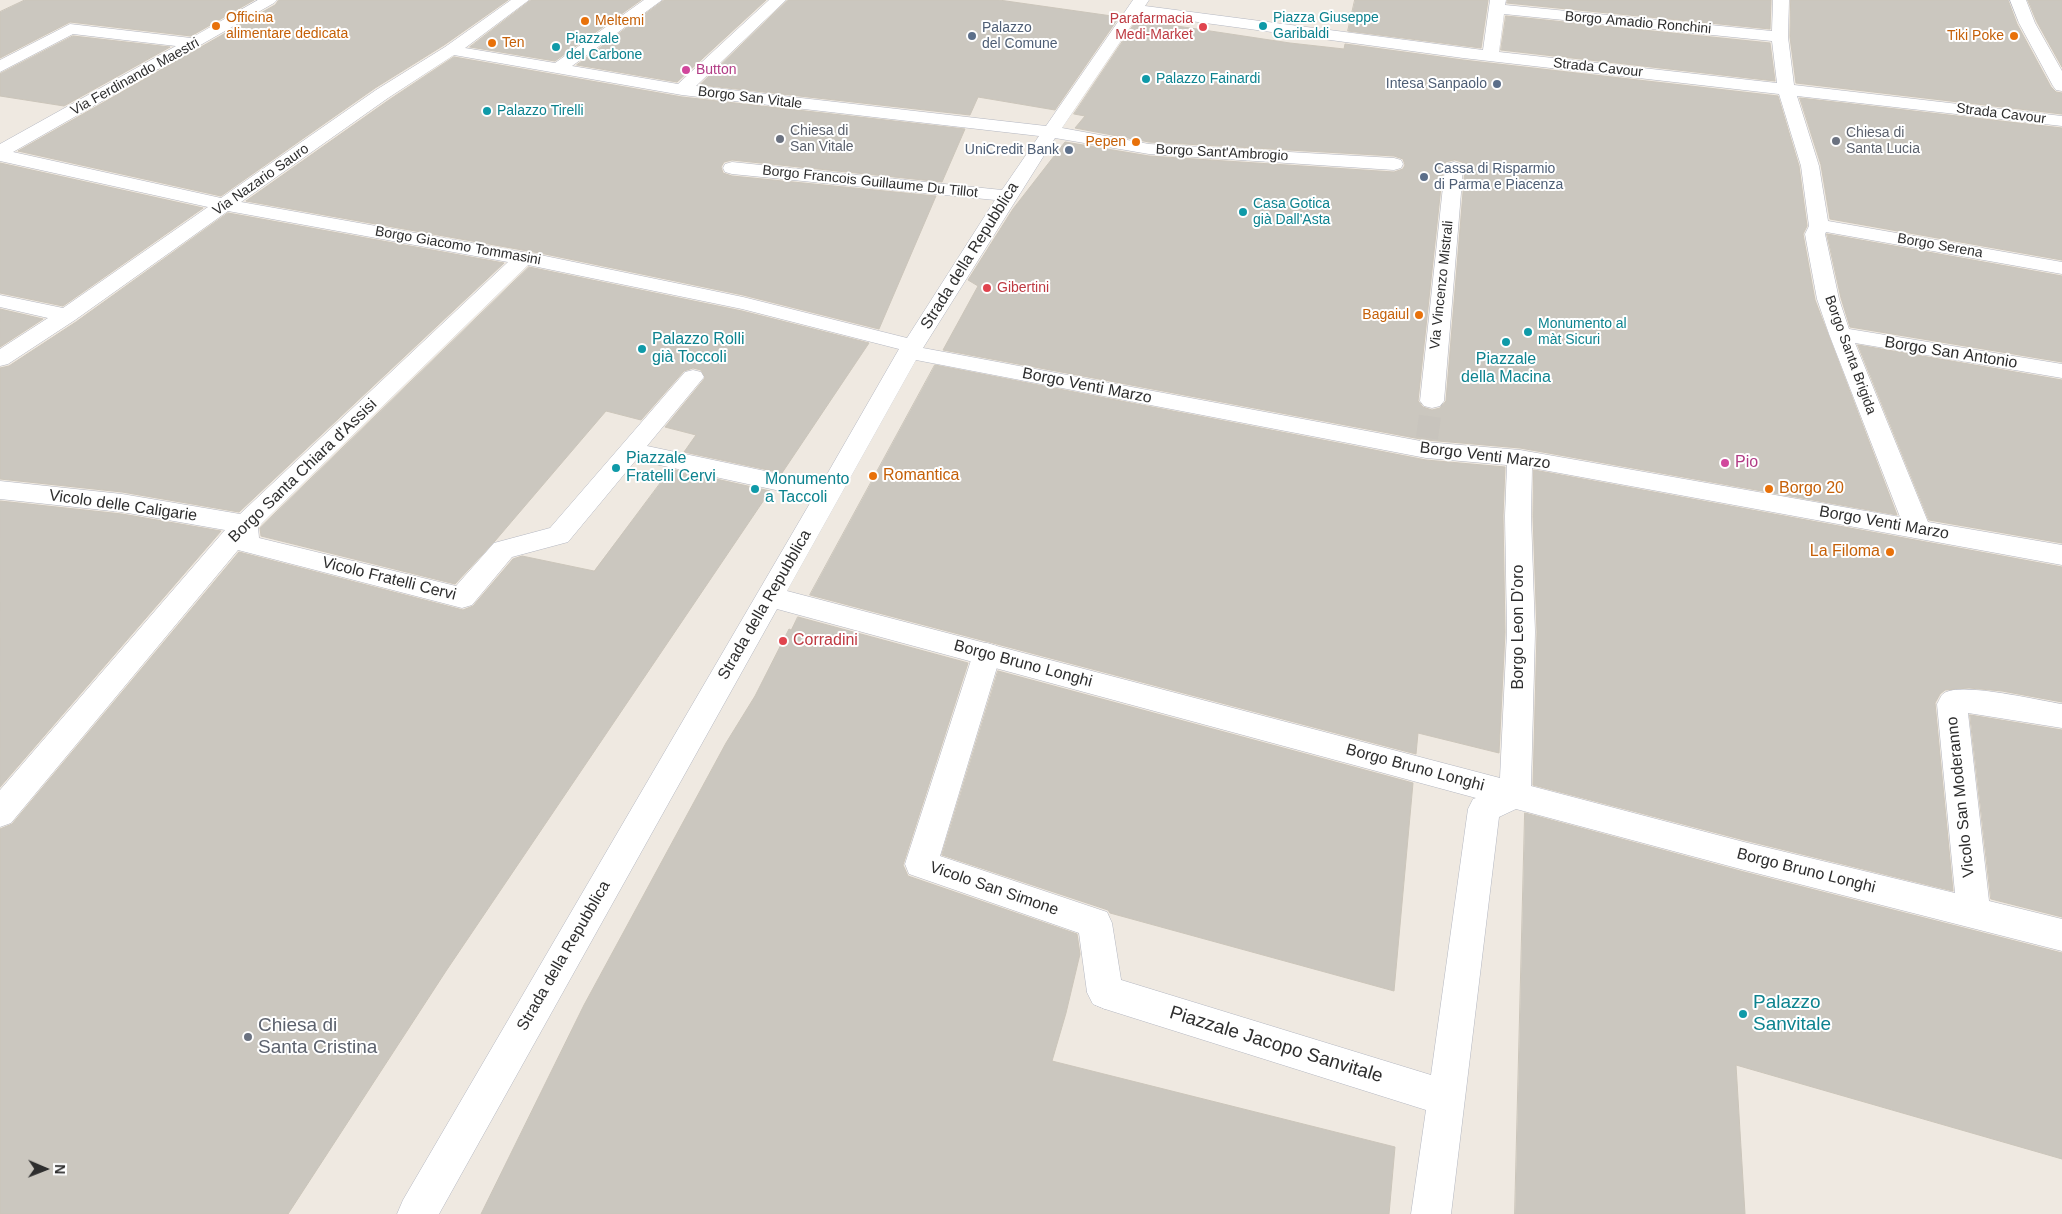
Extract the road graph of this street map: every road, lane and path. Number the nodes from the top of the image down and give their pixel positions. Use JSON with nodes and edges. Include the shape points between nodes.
{"nodes":[{"id":1,"x":250,"y":0,"type":"edge"},
{"id":2,"x":521,"y":0,"type":"edge"},
{"id":3,"x":654,"y":0,"type":"edge"},
{"id":4,"x":778,"y":0,"type":"edge"},
{"id":5,"x":1782,"y":0,"type":"edge"},
{"id":6,"x":2018,"y":0,"type":"edge"},
{"id":7,"x":268,"y":1,"type":"edge"},
{"id":8,"x":1498,"y":4,"type":"edge"},
{"id":9,"x":1138,"y":5,"type":"edge"},
{"id":10,"x":1780,"y":37,"type":"junction"},
{"id":11,"x":195,"y":43,"type":"junction"},
{"id":12,"x":451,"y":50,"type":"junction"},
{"id":13,"x":1490,"y":56,"type":"junction"},
{"id":14,"x":0,"y":67,"type":"edge"},
{"id":15,"x":557,"y":69,"type":"junction"},
{"id":16,"x":2062,"y":86,"type":"edge"},
{"id":17,"x":1786,"y":89,"type":"junction"},
{"id":18,"x":682,"y":90,"type":"junction"},
{"id":19,"x":2062,"y":121,"type":"edge"},
{"id":20,"x":1051,"y":132,"type":"junction"},
{"id":21,"x":0,"y":154,"type":"edge"},
{"id":22,"x":1394,"y":164,"type":"dead end"},
{"id":23,"x":732,"y":168,"type":"dead end"},
{"id":24,"x":1454,"y":168,"type":"dead end"},
{"id":25,"x":1008,"y":196,"type":"junction"},
{"id":26,"x":225,"y":205,"type":"junction"},
{"id":27,"x":1819,"y":225,"type":"junction"},
{"id":28,"x":524,"y":258,"type":"junction"},
{"id":29,"x":2062,"y":268,"type":"edge"},
{"id":30,"x":0,"y":301,"type":"edge"},
{"id":31,"x":67,"y":315,"type":"junction"},
{"id":32,"x":1840,"y":334,"type":"junction"},
{"id":33,"x":912,"y":349,"type":"junction"},
{"id":34,"x":0,"y":358,"type":"edge"},
{"id":35,"x":2062,"y":371,"type":"edge"},
{"id":36,"x":693,"y":377,"type":"dead end"},
{"id":37,"x":1432,"y":402,"type":"tunnel mouth"},
{"id":38,"x":630,"y":451,"type":"junction"},
{"id":39,"x":1520,"y":458,"type":"junction"},
{"id":40,"x":0,"y":490,"type":"edge"},
{"id":41,"x":830,"y":493,"type":"junction"},
{"id":42,"x":246,"y":524,"type":"junction"},
{"id":43,"x":1918,"y":529,"type":"junction"},
{"id":44,"x":2062,"y":555,"type":"edge"},
{"id":45,"x":769,"y":598,"type":"junction"},
{"id":46,"x":987,"y":654,"type":"junction"},
{"id":47,"x":2062,"y":716,"type":"edge"},
{"id":48,"x":1515,"y":795,"type":"junction"},
{"id":49,"x":0,"y":813,"type":"edge"},
{"id":50,"x":1974,"y":914,"type":"junction"},
{"id":51,"x":2062,"y":935,"type":"edge"},
{"id":52,"x":1106,"y":992,"type":"joint"},
{"id":53,"x":1446,"y":1098,"type":"junction"},
{"id":54,"x":418,"y":1214,"type":"edge"},
{"id":55,"x":1431,"y":1214,"type":"edge"}],
"edges":[{"from":1,"to":7,"type":"street"},
{"from":2,"to":12,"type":"street","name":"Via Nazario Sauro"},
{"from":3,"to":15,"type":"street"},
{"from":4,"to":18,"type":"street"},
{"from":5,"to":10,"type":"street","name":"Borgo Santa Brigida"},
{"from":6,"to":16,"type":"street"},
{"from":7,"to":11,"type":"street","name":"Via Ferdinando Maestri"},
{"from":8,"to":10,"type":"street","name":"Borgo Amadio Ronchini"},
{"from":8,"to":13,"type":"street"},
{"from":9,"to":13,"type":"street","name":"Strada Cavour"},
{"from":9,"to":20,"type":"street","name":"Strada della Repubblica"},
{"from":10,"to":17,"type":"street","name":"Borgo Santa Brigida"},
{"from":11,"to":14,"type":"street","via":[[70,29]]},
{"from":11,"to":21,"type":"street","name":"Via Ferdinando Maestri"},
{"from":12,"to":15,"type":"street","name":"Borgo San Vitale"},
{"from":12,"to":26,"type":"street","name":"Via Nazario Sauro","via":[[382,94]]},
{"from":13,"to":17,"type":"street","name":"Strada Cavour"},
{"from":15,"to":18,"type":"street","name":"Borgo San Vitale"},
{"from":17,"to":19,"type":"street","name":"Strada Cavour"},
{"from":17,"to":27,"type":"street","name":"Borgo Santa Brigida","via":[[1810,166]]},
{"from":18,"to":20,"type":"street","name":"Borgo San Vitale"},
{"from":20,"to":22,"type":"street","name":"Borgo Sant'Ambrogio","via":[[1149,149]]},
{"from":20,"to":25,"type":"street","name":"Strada della Repubblica"},
{"from":21,"to":26,"type":"street","name":"Borgo Giacomo Tommasini"},
{"from":23,"to":25,"type":"street","name":"Borgo Francois Guillaume Du Tillot"},
{"from":24,"to":37,"type":"street","name":"Via Vincenzo Mistrali"},
{"from":25,"to":33,"type":"street","name":"Strada della Repubblica"},
{"from":26,"to":28,"type":"street","name":"Borgo Giacomo Tommasini"},
{"from":26,"to":31,"type":"street","name":"Via Nazario Sauro"},
{"from":27,"to":29,"type":"street","name":"Borgo Serena"},
{"from":27,"to":32,"type":"street","name":"Borgo Santa Brigida","via":[[1815,234],[1820,266]]},
{"from":28,"to":33,"type":"street","name":"Borgo Giacomo Tommasini","via":[[743,303]]},
{"from":28,"to":42,"type":"street","name":"Borgo Santa Chiara d'Assisi"},
{"from":30,"to":31,"type":"street"},
{"from":31,"to":34,"type":"street","name":"Via Nazario Sauro"},
{"from":32,"to":35,"type":"street","name":"Borgo San Antonio"},
{"from":32,"to":43,"type":"street","name":"Borgo Santa Brigida"},
{"from":33,"to":39,"type":"street","name":"Borgo Venti Marzo","via":[[1427,444]]},
{"from":33,"to":41,"type":"street","name":"Strada della Repubblica"},
{"from":36,"to":38,"type":"street"},
{"from":38,"to":41,"type":"street"},
{"from":38,"to":42,"type":"street","name":"Vicolo Fratelli Cervi","via":[[559,535],[503,550],[462,598],[248,544]]},
{"from":39,"to":43,"type":"street","name":"Borgo Venti Marzo"},
{"from":39,"to":48,"type":"street","name":"Borgo Leon D'oro","via":[[1521,632]]},
{"from":40,"to":42,"type":"street","name":"Vicolo delle Caligarie","via":[[122,502]]},
{"from":41,"to":45,"type":"street","name":"Strada della Repubblica"},
{"from":42,"to":49,"type":"street","name":"Borgo Santa Chiara d'Assisi"},
{"from":43,"to":44,"type":"street","name":"Borgo Venti Marzo"},
{"from":45,"to":46,"type":"street","name":"Borgo Bruno Longhi"},
{"from":45,"to":54,"type":"street","name":"Strada della Repubblica"},
{"from":46,"to":48,"type":"street","name":"Borgo Bruno Longhi"},
{"from":46,"to":52,"type":"street","name":"Vicolo San Simone","via":[[921,864],[1095,923]]},
{"from":47,"to":50,"type":"street","name":"Vicolo San Moderanno","via":[[1962,700],[1952,704]]},
{"from":48,"to":50,"type":"street","name":"Borgo Bruno Longhi"},
{"from":48,"to":53,"type":"street","via":[[1484,809]]},
{"from":50,"to":51,"type":"street","name":"Borgo Bruno Longhi"},
{"from":52,"to":53,"type":"street","name":"Piazzale Jacopo Sanvitale"},
{"from":53,"to":55,"type":"street"}]}
